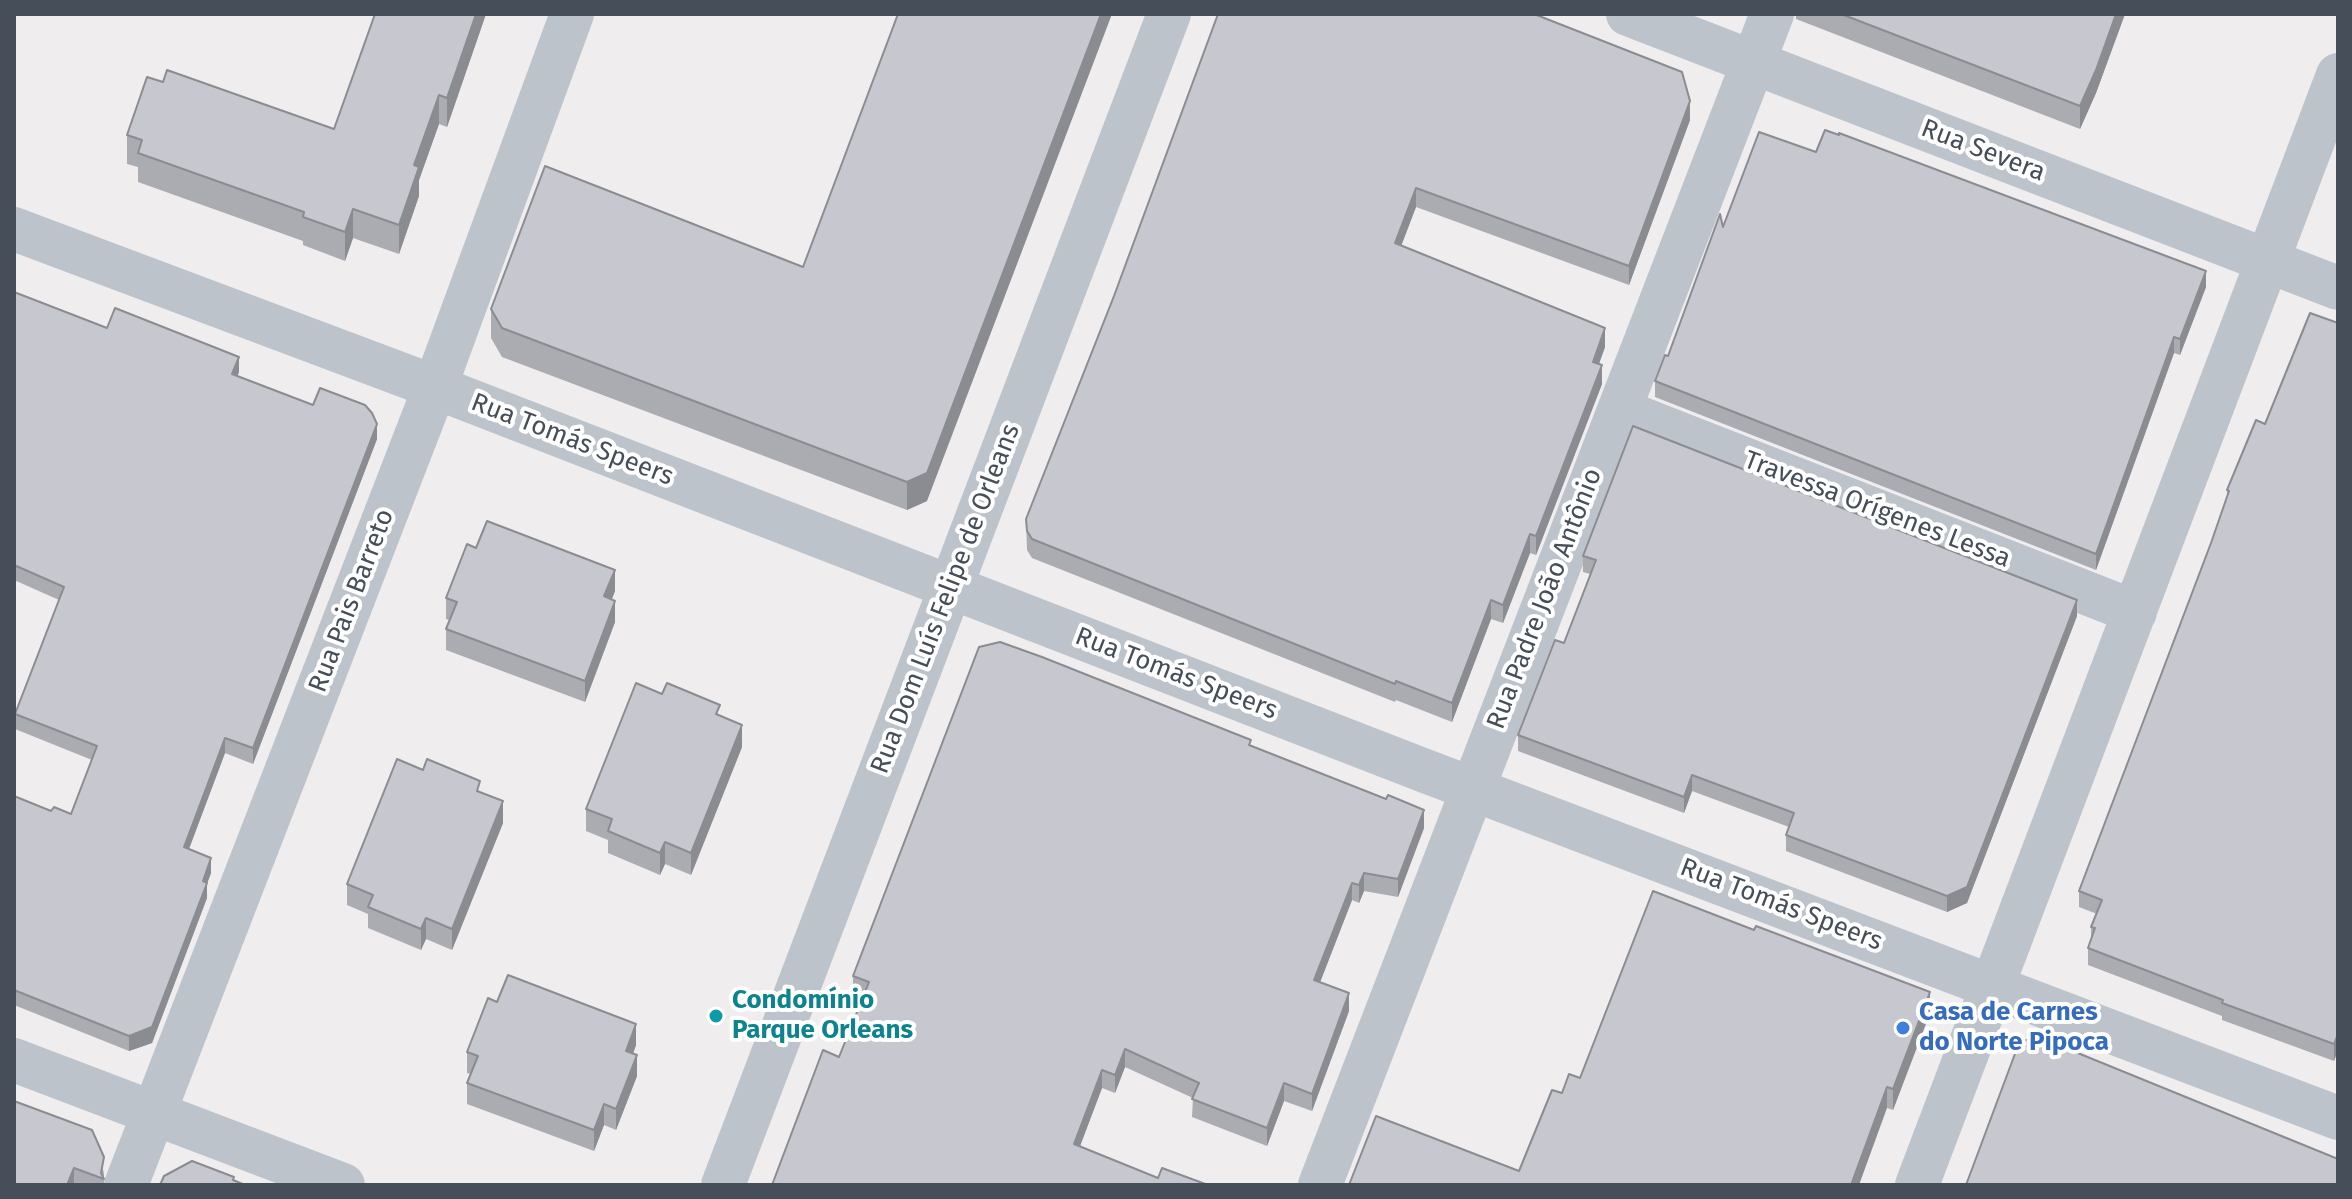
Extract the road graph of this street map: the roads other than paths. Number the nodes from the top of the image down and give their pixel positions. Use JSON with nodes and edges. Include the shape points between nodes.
{"nodes":[{"id":1,"x":572,"y":14,"type":"edge"},
{"id":2,"x":1169,"y":14,"type":"edge"},
{"id":3,"x":1628,"y":14,"type":"edge"},
{"id":4,"x":1772,"y":14,"type":"edge"},
{"id":5,"x":1755,"y":63,"type":"junction"},
{"id":6,"x":2338,"y":75,"type":"edge"},
{"id":7,"x":14,"y":229,"type":"edge"},
{"id":8,"x":2267,"y":261,"type":"junction"},
{"id":9,"x":2338,"y":288,"type":"edge"},
{"id":10,"x":435,"y":387,"type":"junction"},
{"id":11,"x":1619,"y":410,"type":"junction"},
{"id":12,"x":951,"y":586,"type":"junction"},
{"id":13,"x":2135,"y":612,"type":"junction"},
{"id":14,"x":1472,"y":788,"type":"junction"},
{"id":15,"x":1992,"y":984,"type":"junction"},
{"id":16,"x":14,"y":1060,"type":"edge"},
{"id":17,"x":153,"y":1112,"type":"junction"},
{"id":18,"x":2338,"y":1118,"type":"edge"},
{"id":19,"x":126,"y":1185,"type":"edge"},
{"id":20,"x":343,"y":1185,"type":"edge"},
{"id":21,"x":723,"y":1185,"type":"edge"},
{"id":22,"x":1320,"y":1185,"type":"edge"},
{"id":23,"x":1917,"y":1185,"type":"edge"}],
"edges":[{"from":1,"to":10,"type":"street","name":"Rua Pais Barreto"},
{"from":2,"to":12,"type":"street","name":"Rua Dom Luís Felipe de Orleans"},
{"from":3,"to":5,"type":"street","name":"Rua Severa"},
{"from":4,"to":5,"type":"street","name":"Rua Padre João Antônio"},
{"from":5,"to":8,"type":"street","name":"Rua Severa"},
{"from":5,"to":11,"type":"street","name":"Rua Padre João Antônio"},
{"from":6,"to":8,"type":"street"},
{"from":7,"to":10,"type":"street","name":"Rua Tomás Speers"},
{"from":8,"to":9,"type":"street","name":"Rua Severa"},
{"from":8,"to":13,"type":"street"},
{"from":10,"to":12,"type":"street","name":"Rua Tomás Speers"},
{"from":10,"to":17,"type":"street","name":"Rua Pais Barreto"},
{"from":11,"to":13,"type":"street","name":"Travessa Orígenes Lessa"},
{"from":11,"to":14,"type":"street","name":"Rua Padre João Antônio"},
{"from":12,"to":14,"type":"street","name":"Rua Tomás Speers"},
{"from":12,"to":21,"type":"street","name":"Rua Dom Luís Felipe de Orleans"},
{"from":13,"to":15,"type":"street"},
{"from":14,"to":15,"type":"street","name":"Rua Tomás Speers"},
{"from":14,"to":22,"type":"street","name":"Rua Padre João Antônio"},
{"from":15,"to":18,"type":"street","name":"Rua Tomás Speers"},
{"from":15,"to":23,"type":"street"},
{"from":16,"to":17,"type":"street"},
{"from":17,"to":19,"type":"street","name":"Rua Pais Barreto"},
{"from":17,"to":20,"type":"street"}]}
